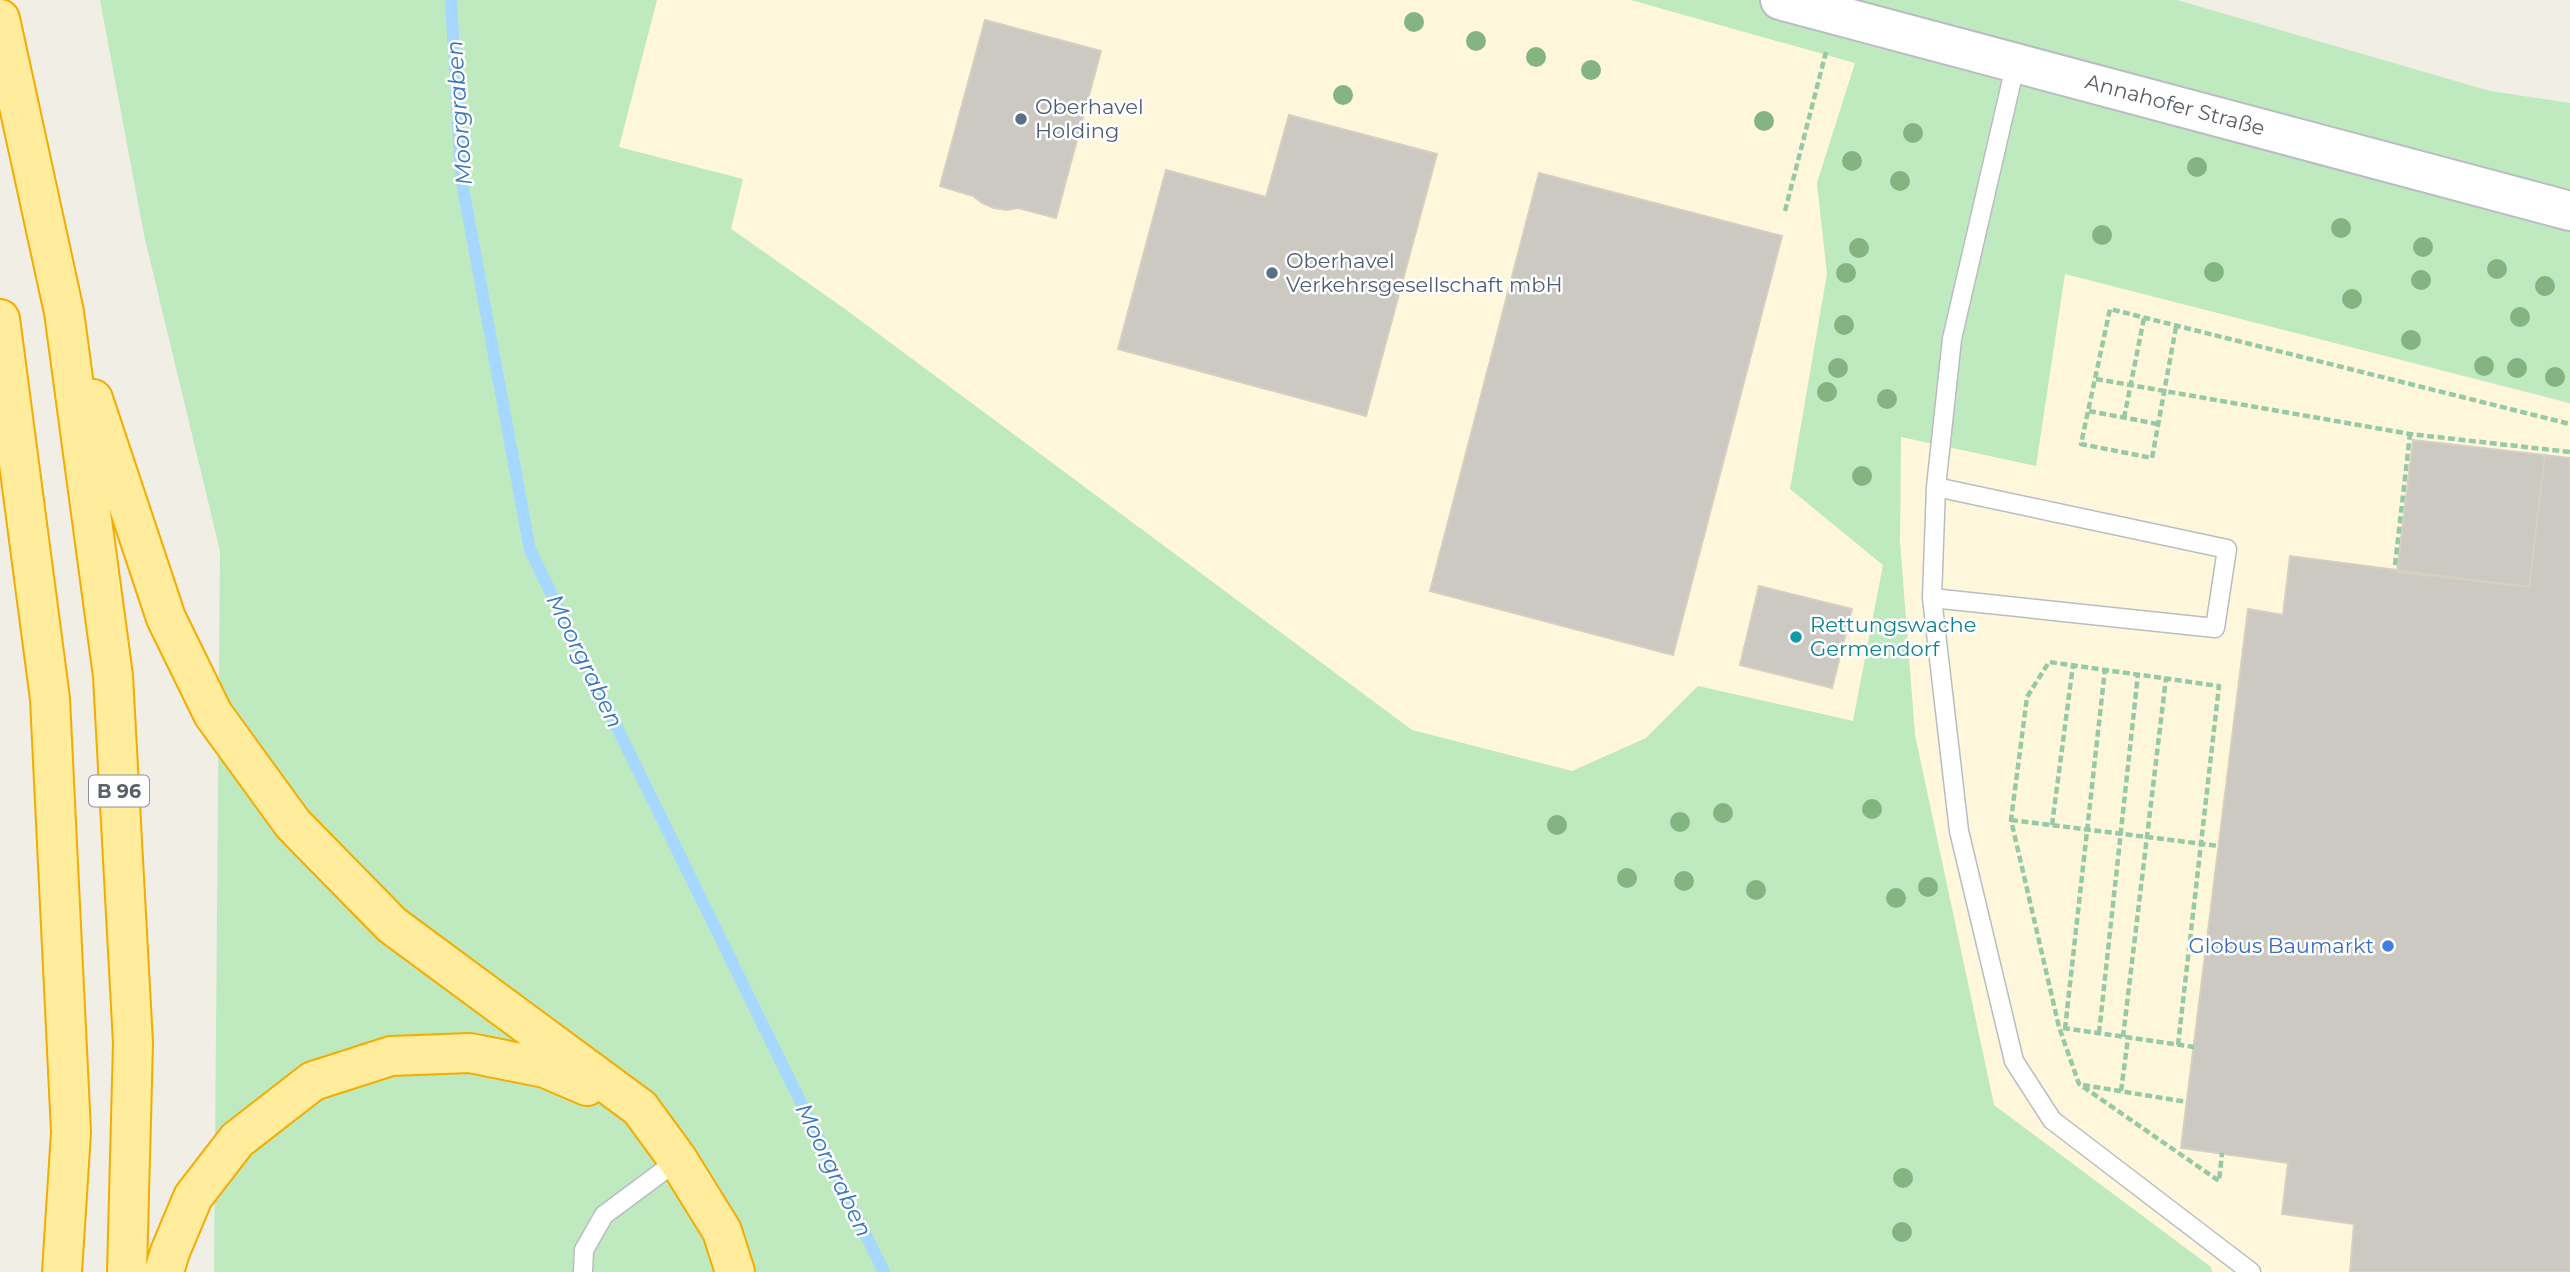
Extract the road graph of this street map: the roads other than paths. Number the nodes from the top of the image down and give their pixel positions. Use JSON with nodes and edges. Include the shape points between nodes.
{"nodes":[{"id":1,"x":1780,"y":0,"type":"edge"},
{"id":2,"x":1826,"y":7,"type":"edge"},
{"id":3,"x":0,"y":19,"type":"edge"},
{"id":4,"x":2016,"y":62,"type":"junction"},
{"id":5,"x":2570,"y":211,"type":"edge"},
{"id":6,"x":64,"y":312,"type":"junction"},
{"id":7,"x":0,"y":319,"type":"edge"},
{"id":8,"x":1936,"y":487,"type":"junction"},
{"id":9,"x":1932,"y":598,"type":"junction"},
{"id":10,"x":640,"y":1108,"type":"junction"},
{"id":11,"x":678,"y":1160,"type":"junction"},
{"id":12,"x":62,"y":1272,"type":"edge"},
{"id":13,"x":127,"y":1272,"type":"edge"},
{"id":14,"x":164,"y":1272,"type":"edge"},
{"id":15,"x":583,"y":1272,"type":"edge"},
{"id":16,"x":734,"y":1272,"type":"edge"},
{"id":17,"x":2252,"y":1272,"type":"edge"}],
"edges":[{"from":1,"to":2,"type":"street","name":"Annahofer Straße"},
{"from":2,"to":4,"type":"street","name":"Annahofer Straße"},
{"from":3,"to":6,"type":"highway","number":"B 96"},
{"from":4,"to":5,"type":"street","name":"Annahofer Straße"},
{"from":4,"to":8,"type":"lane","via":[[1952,339]]},
{"from":6,"to":10,"type":"highway","via":[[166,618],[213,714],[293,824],[392,925]]},
{"from":6,"to":13,"type":"highway","number":"B 96","via":[[113,676],[134,1043]]},
{"from":7,"to":12,"type":"highway","via":[[51,699],[71,1132]]},
{"from":8,"to":9,"type":"lane"},
{"from":8,"to":9,"type":"lane","via":[[2227,549],[2215,628]]},
{"from":9,"to":17,"type":"lane","via":[[1959,831],[2014,1061],[2052,1120]]},
{"from":10,"to":11,"type":"highway"},
{"from":10,"to":14,"type":"highway","via":[[545,1068],[470,1053],[391,1056],[313,1081],[237,1140],[193,1197]]},
{"from":11,"to":15,"type":"lane","via":[[604,1215],[584,1250]]},
{"from":11,"to":16,"type":"highway","via":[[722,1231]]}]}
